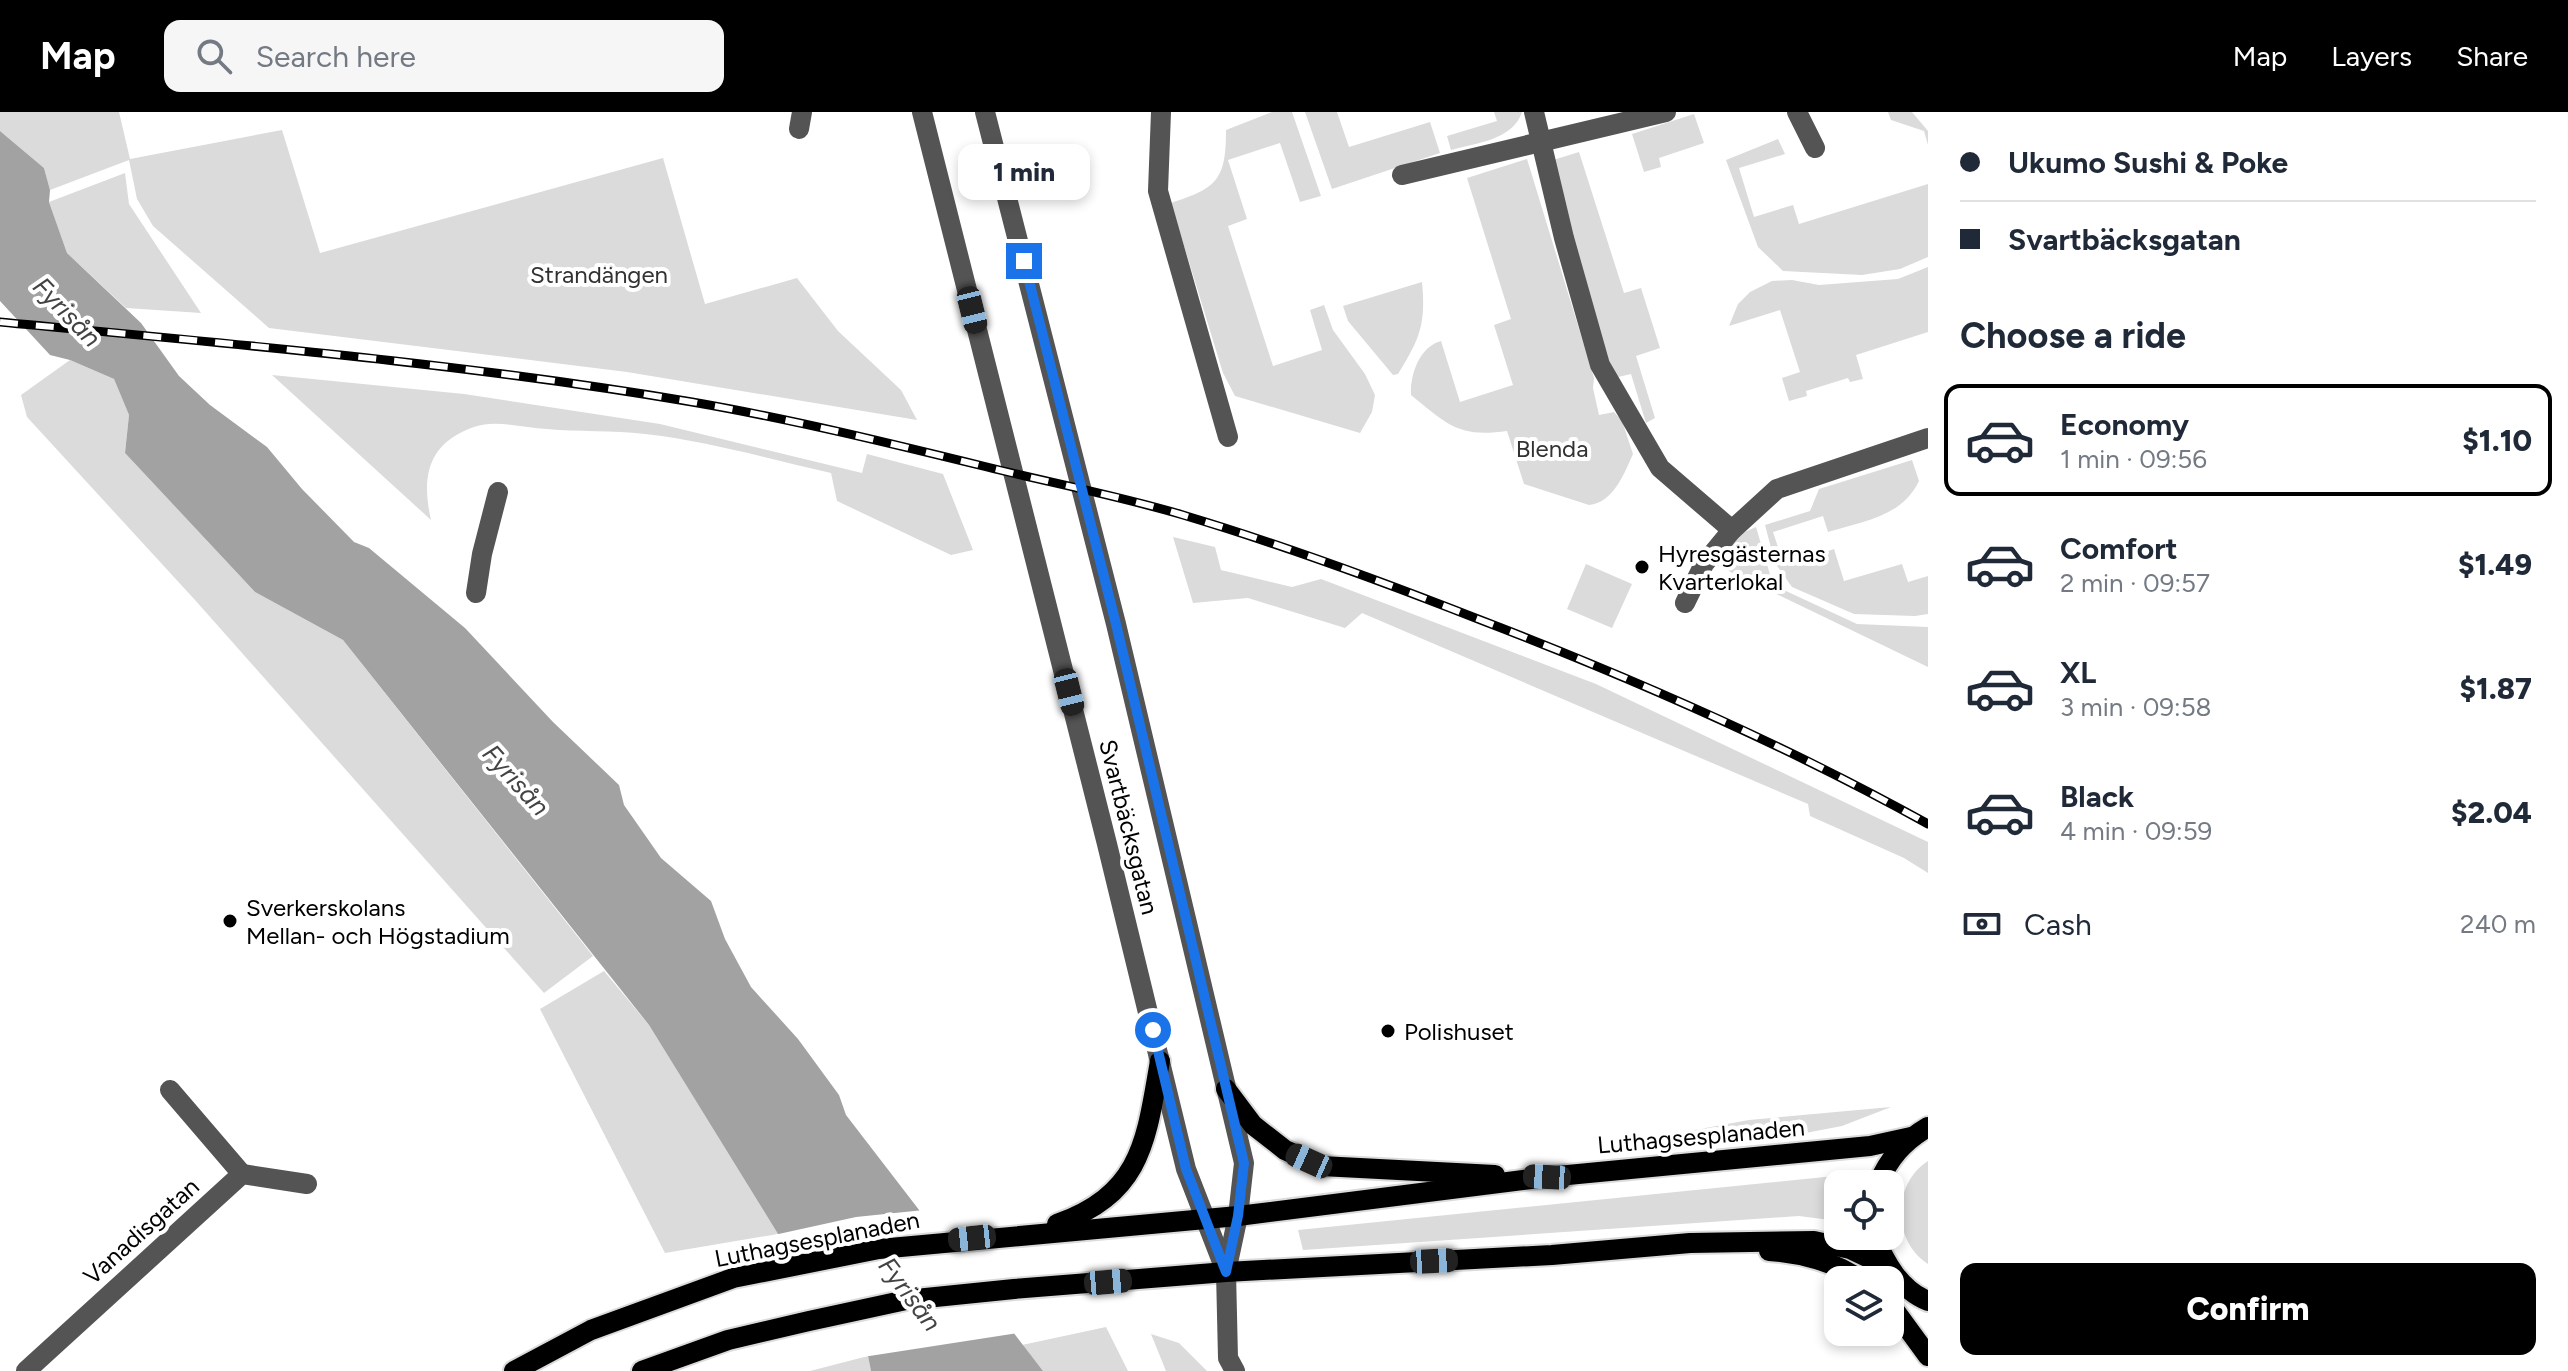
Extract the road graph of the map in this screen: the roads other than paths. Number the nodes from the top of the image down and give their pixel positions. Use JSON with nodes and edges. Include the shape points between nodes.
{"nodes":[{"id":1,"x":922,"y":112,"type":"edge"},
{"id":2,"x":985,"y":112,"type":"edge"},
{"id":3,"x":1161,"y":112,"type":"edge"},
{"id":4,"x":1534,"y":112,"type":"edge"},
{"id":5,"x":1666,"y":112,"type":"edge"},
{"id":6,"x":1797,"y":112,"type":"edge"},
{"id":7,"x":1542,"y":143,"type":"junction"},
{"id":8,"x":1815,"y":148,"type":"dead end"},
{"id":9,"x":1402,"y":175,"type":"dead end"},
{"id":10,"x":1228,"y":437,"type":"dead end"},
{"id":11,"x":1928,"y":438,"type":"edge"},
{"id":12,"x":498,"y":492,"type":"dead end"},
{"id":13,"x":1732,"y":530,"type":"junction"},
{"id":14,"x":476,"y":593,"type":"dead end"},
{"id":15,"x":1685,"y":603,"type":"dead end"},
{"id":16,"x":1160,"y":1061,"type":"junction"},
{"id":17,"x":1226,"y":1089,"type":"junction"},
{"id":18,"x":170,"y":1090,"type":"dead end"},
{"id":19,"x":1919,"y":1132,"type":"edge"},
{"id":20,"x":1884,"y":1170,"type":"edge"},
{"id":21,"x":242,"y":1174,"type":"junction"},
{"id":22,"x":1547,"y":1177,"type":"junction"},
{"id":23,"x":307,"y":1184,"type":"dead end"},
{"id":24,"x":1238,"y":1216,"type":"junction"},
{"id":25,"x":1204,"y":1219,"type":"junction"},
{"id":26,"x":1034,"y":1233,"type":"junction"},
{"id":27,"x":1690,"y":1243,"type":"junction"},
{"id":28,"x":1880,"y":1250,"type":"edge"},
{"id":29,"x":1832,"y":1266,"type":"edge"},
{"id":30,"x":1886,"y":1266,"type":"joint"},
{"id":31,"x":1226,"y":1272,"type":"junction"},
{"id":32,"x":1904,"y":1284,"type":"edge"},
{"id":33,"x":1925,"y":1304,"type":"edge"},
{"id":34,"x":1904,"y":1323,"type":"edge"},
{"id":35,"x":1928,"y":1356,"type":"edge"},
{"id":36,"x":26,"y":1371,"type":"edge"},
{"id":37,"x":514,"y":1371,"type":"edge"},
{"id":38,"x":642,"y":1371,"type":"edge"},
{"id":39,"x":1235,"y":1371,"type":"edge"}],
"edges":[{"from":1,"to":16,"type":"street","name":"Svartbäcksgatan"},
{"from":2,"to":17,"type":"street","name":"Svartbäcksgatan","via":[[1116,624]]},
{"from":3,"to":10,"type":"street","via":[[1158,191]]},
{"from":4,"to":7,"type":"street"},
{"from":5,"to":7,"type":"street"},
{"from":6,"to":8,"type":"street"},
{"from":7,"to":9,"type":"street"},
{"from":7,"to":13,"type":"street","via":[[1600,365],[1660,468]]},
{"from":11,"to":13,"type":"street","via":[[1777,489]]},
{"from":12,"to":14,"type":"street"},
{"from":13,"to":15,"type":"street","via":[[1704,564]]},
{"from":16,"to":25,"type":"street","name":"Svartbäcksgatan"},
{"from":16,"to":26,"type":"main road","via":[[1147,1136],[1137,1161],[1115,1191],[1077,1217]]},
{"from":17,"to":22,"type":"main road","via":[[1253,1125],[1285,1150],[1321,1166]]},
{"from":17,"to":24,"type":"street","name":"Svartbäcksgatan","via":[[1244,1163]]},
{"from":18,"to":21,"type":"street"},
{"from":19,"to":20,"type":"main road"},
{"from":19,"to":22,"type":"main road","name":"Luthagsesplanaden","via":[[1870,1146]]},
{"from":21,"to":23,"type":"street"},
{"from":21,"to":36,"type":"street","name":"Vanadisgatan"},
{"from":22,"to":24,"type":"main road","name":"Luthagsesplanaden"},
{"from":24,"to":25,"type":"main road","name":"Luthagsesplanaden"},
{"from":24,"to":31,"type":"street","name":"Svartbäcksgatan"},
{"from":25,"to":26,"type":"main road","name":"Luthagsesplanaden"},
{"from":25,"to":31,"type":"street","name":"Svartbäcksgatan"},
{"from":26,"to":37,"type":"main road","name":"Luthagsesplanaden","via":[[879,1249],[733,1278],[591,1330]]},
{"from":27,"to":29,"type":"main road","via":[[1786,1252]]},
{"from":27,"to":30,"type":"main road","via":[[1814,1241],[1850,1249]]},
{"from":27,"to":31,"type":"main road"},
{"from":28,"to":30,"type":"main road"},
{"from":31,"to":38,"type":"main road","via":[[906,1300],[728,1340]]},
{"from":31,"to":39,"type":"street","name":"Svartbäcksgatan","via":[[1228,1358]]},
{"from":32,"to":33,"type":"main road"},
{"from":34,"to":35,"type":"main road"}]}
